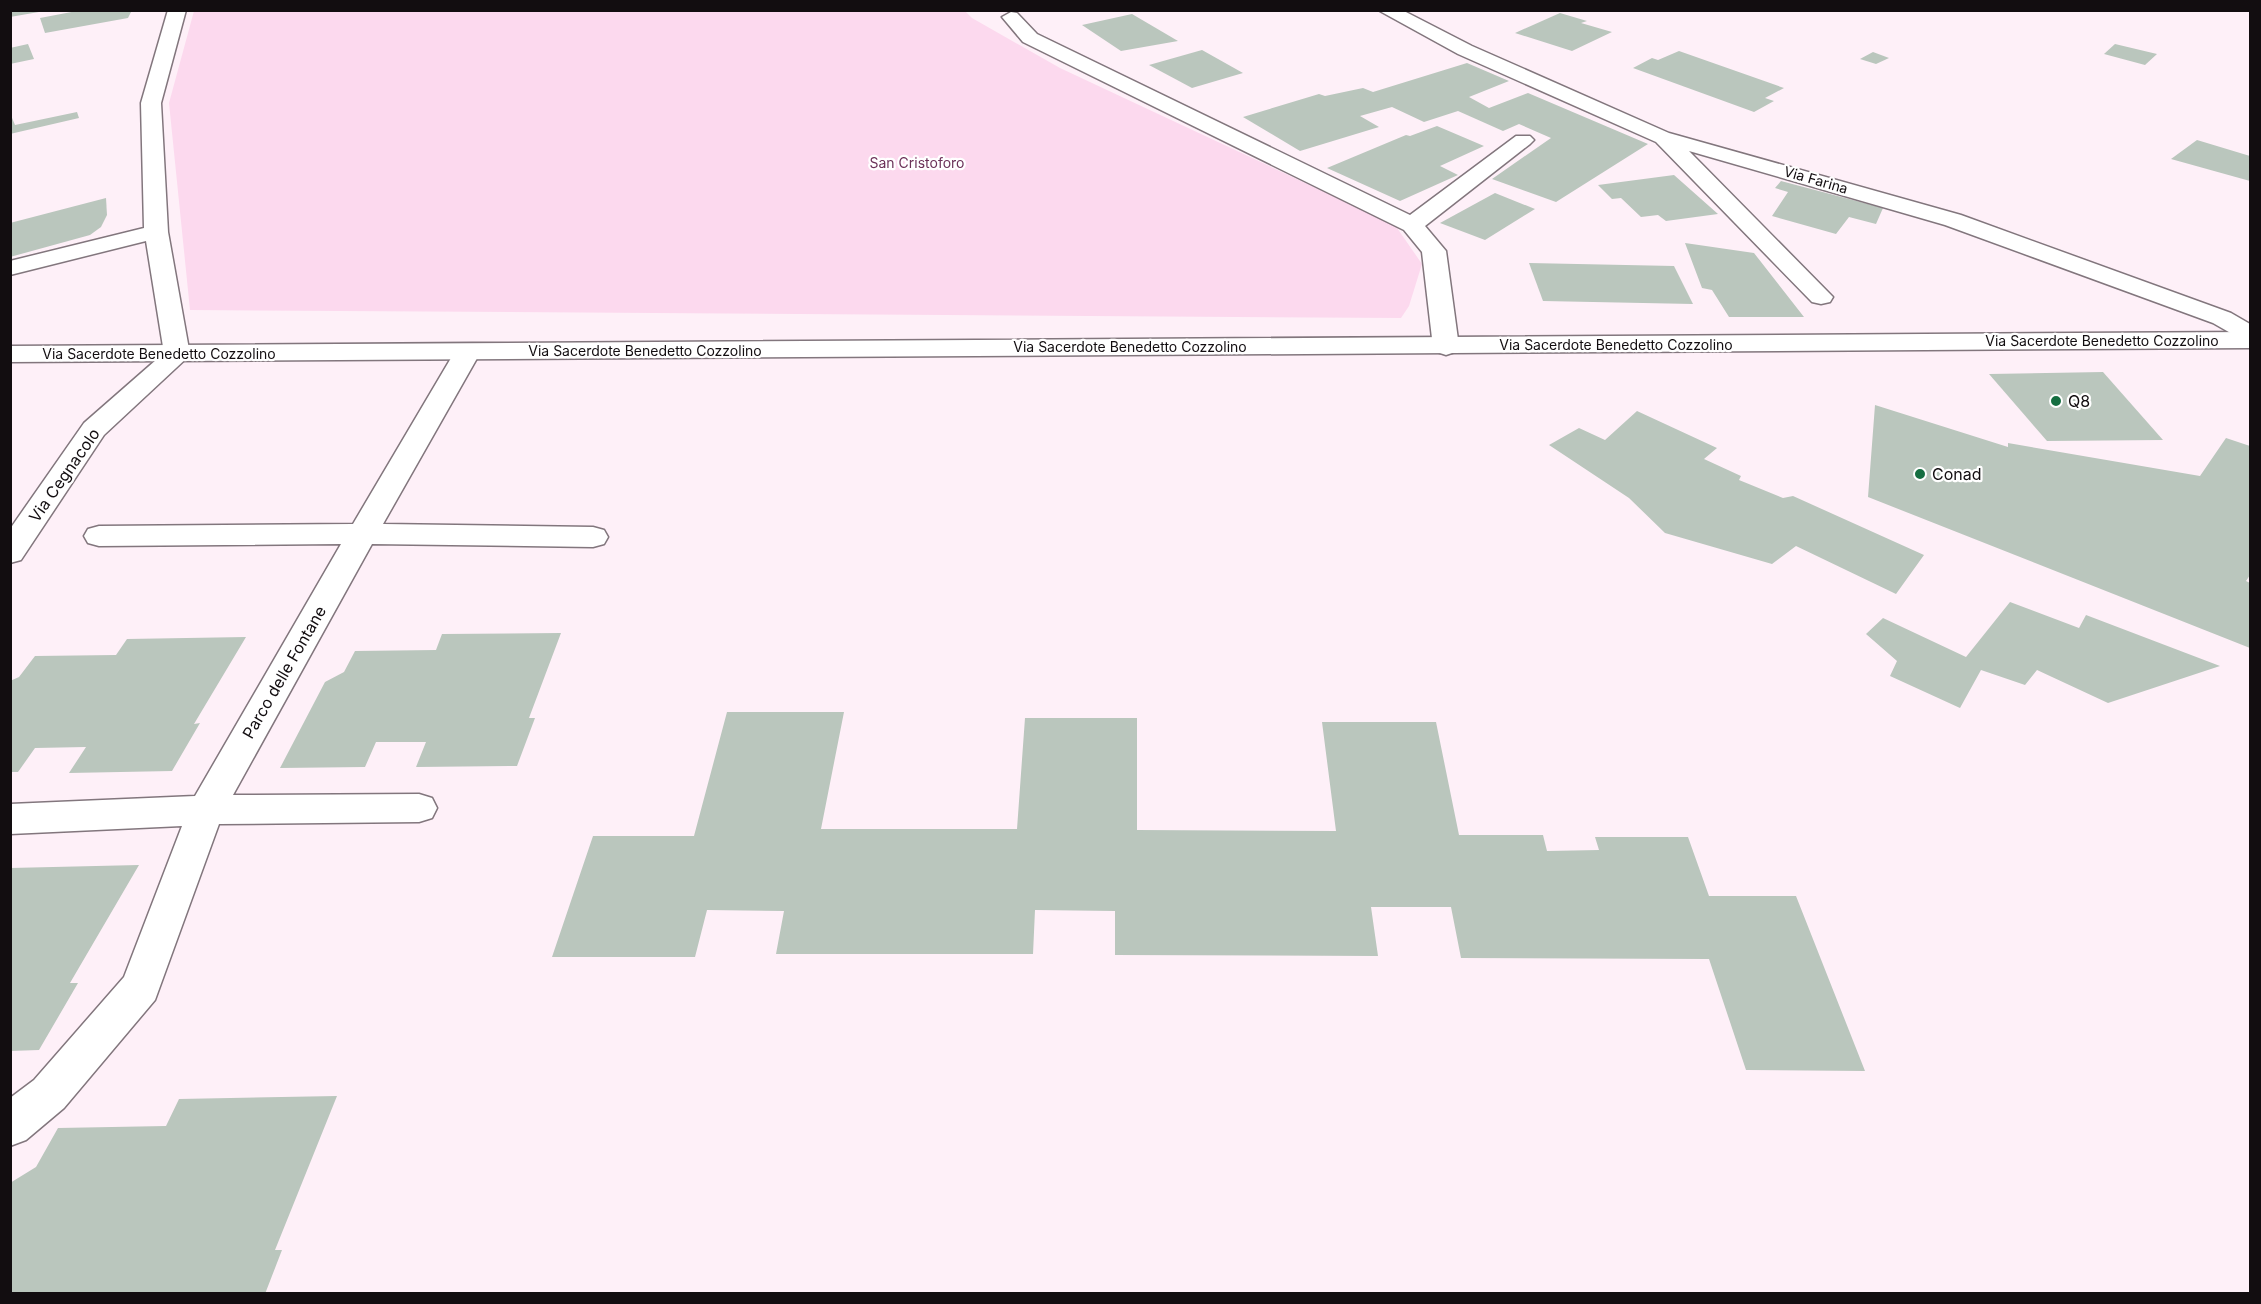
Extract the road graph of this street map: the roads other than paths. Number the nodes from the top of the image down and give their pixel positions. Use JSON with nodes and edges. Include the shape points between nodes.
{"nodes":[{"id":1,"x":177,"y":10,"type":"edge"},
{"id":2,"x":1387,"y":10,"type":"edge"},
{"id":3,"x":1011,"y":17,"type":"dead end"},
{"id":4,"x":1662,"y":137,"type":"junction"},
{"id":5,"x":1523,"y":140,"type":"dead end"},
{"id":6,"x":1412,"y":225,"type":"junction"},
{"id":7,"x":156,"y":232,"type":"junction"},
{"id":8,"x":10,"y":268,"type":"edge"},
{"id":9,"x":1821,"y":297,"type":"dead end"},
{"id":10,"x":2250,"y":334,"type":"edge"},
{"id":11,"x":2250,"y":340,"type":"edge"},
{"id":12,"x":1446,"y":347,"type":"junction"},
{"id":13,"x":467,"y":353,"type":"junction"},
{"id":14,"x":10,"y":354,"type":"edge"},
{"id":15,"x":177,"y":355,"type":"junction"},
{"id":16,"x":362,"y":534,"type":"junction"},
{"id":17,"x":99,"y":536,"type":"dead end"},
{"id":18,"x":593,"y":537,"type":"dead end"},
{"id":19,"x":10,"y":553,"type":"edge"},
{"id":20,"x":419,"y":808,"type":"dead end"},
{"id":21,"x":206,"y":810,"type":"junction"},
{"id":22,"x":10,"y":819,"type":"edge"},
{"id":23,"x":30,"y":1097,"type":"edge"},
{"id":24,"x":10,"y":1125,"type":"edge"}],
"edges":[{"from":1,"to":7,"type":"street","via":[[151,103]]},
{"from":2,"to":4,"type":"street","name":"Via Farina","via":[[1465,50]]},
{"from":3,"to":6,"type":"street","via":[[1030,38]]},
{"from":4,"to":9,"type":"street"},
{"from":4,"to":10,"type":"street","name":"Via Farina","via":[[1953,220],[2222,318]]},
{"from":5,"to":6,"type":"street"},
{"from":6,"to":12,"type":"street","via":[[1434,251]]},
{"from":7,"to":8,"type":"street"},
{"from":7,"to":15,"type":"street"},
{"from":11,"to":12,"type":"street","name":"Via Sacerdote Benedetto Cozzolino"},
{"from":12,"to":13,"type":"street","name":"Via Sacerdote Benedetto Cozzolino"},
{"from":13,"to":15,"type":"street","name":"Via Sacerdote Benedetto Cozzolino"},
{"from":13,"to":16,"type":"street","name":"Parco delle Fontane"},
{"from":14,"to":15,"type":"street","name":"Via Sacerdote Benedetto Cozzolino"},
{"from":15,"to":19,"type":"street","name":"Via Cegnacolo","via":[[94,429]]},
{"from":16,"to":17,"type":"street"},
{"from":16,"to":18,"type":"street"},
{"from":16,"to":21,"type":"street","name":"Parco delle Fontane"},
{"from":20,"to":21,"type":"street"},
{"from":21,"to":22,"type":"street"},
{"from":21,"to":23,"type":"street","name":"Parco delle Fontane","via":[[141,987]]},
{"from":23,"to":24,"type":"street","name":"Parco delle Fontane"}]}
